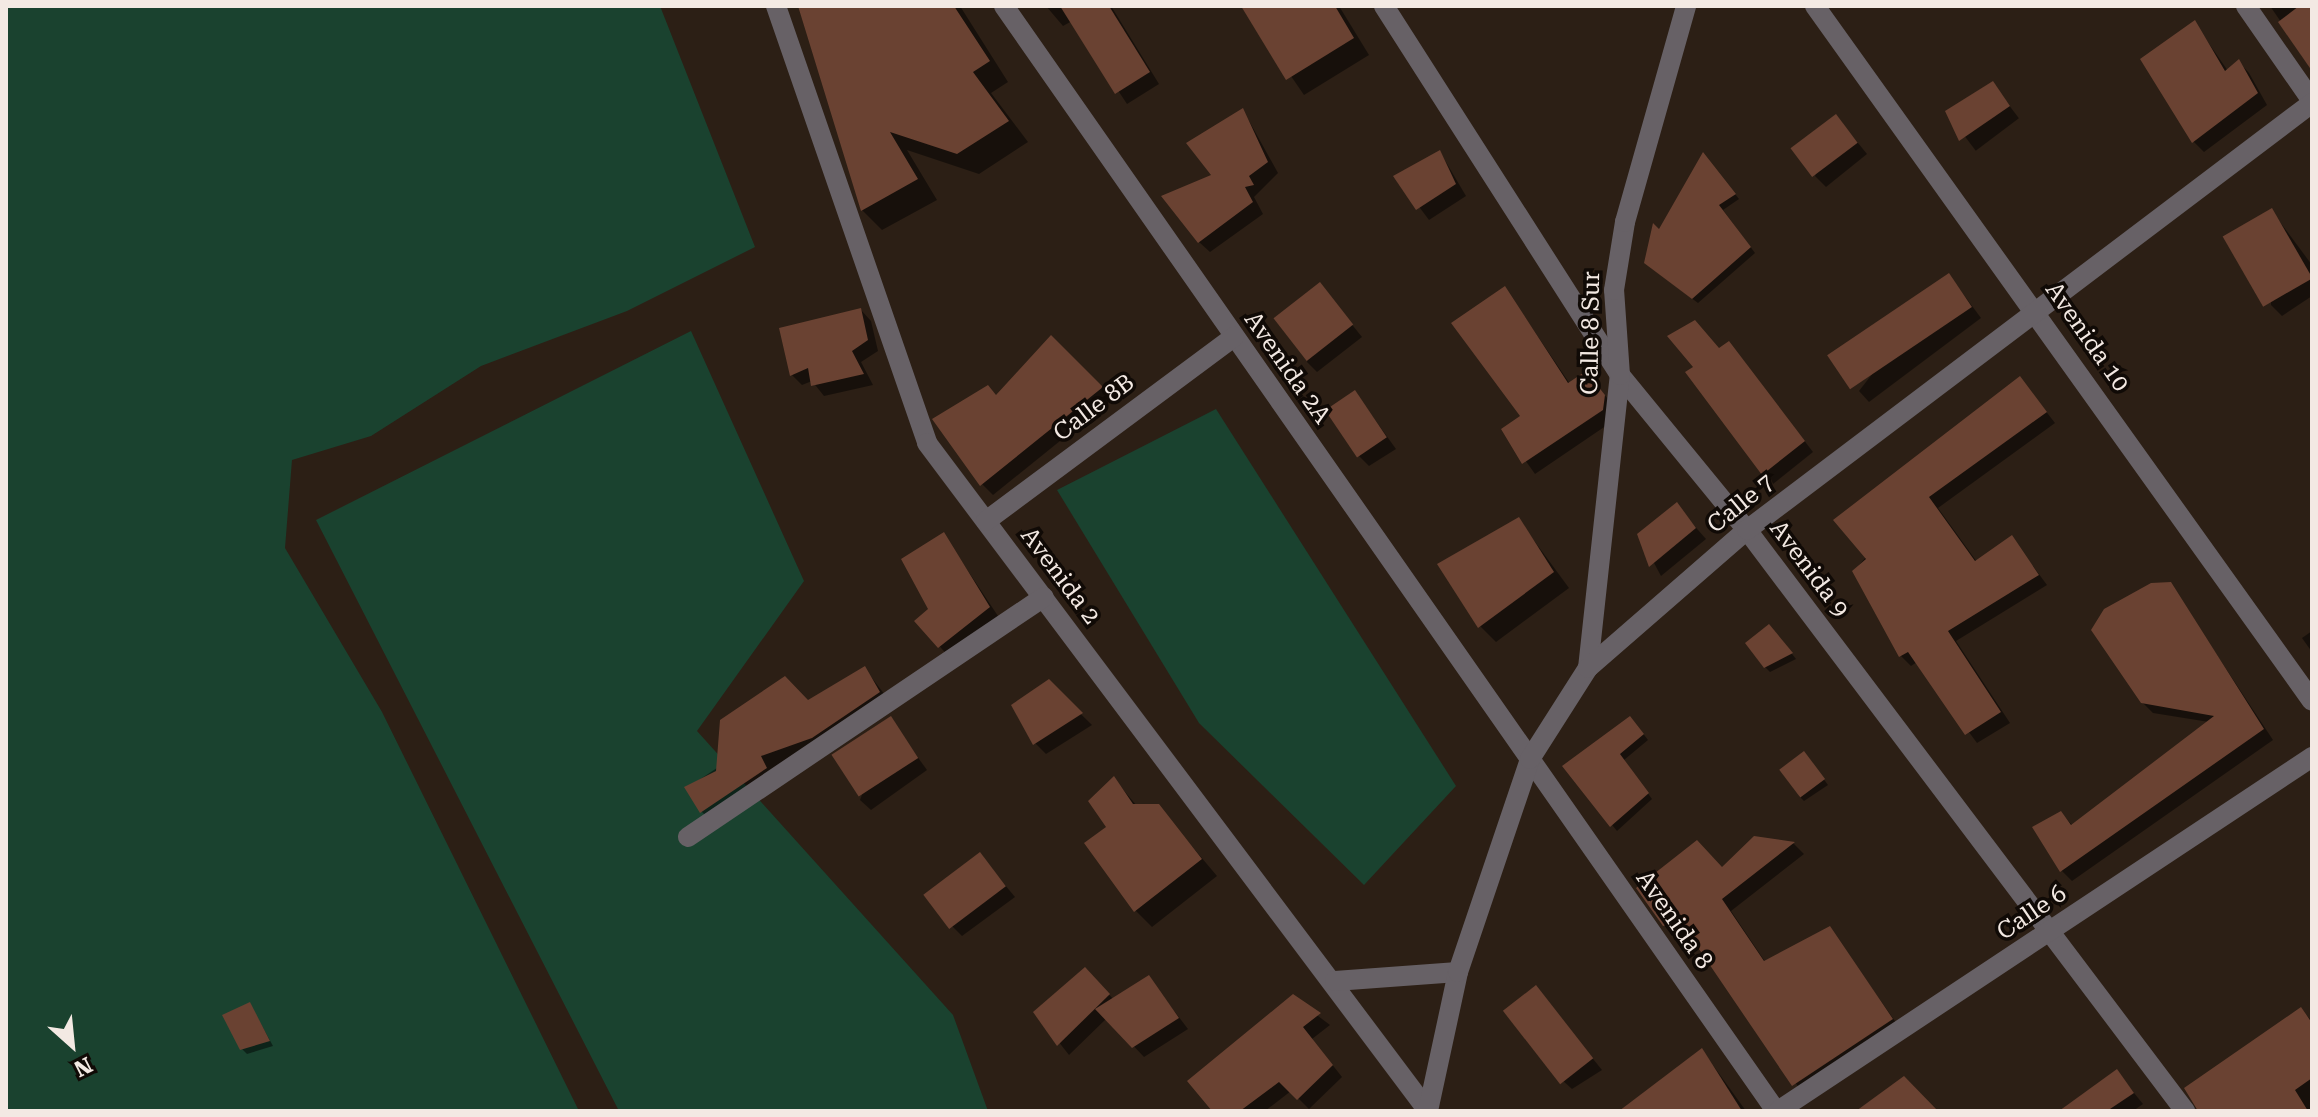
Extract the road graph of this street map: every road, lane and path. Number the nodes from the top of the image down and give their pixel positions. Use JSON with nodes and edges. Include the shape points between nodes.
{"nodes":[{"id":1,"x":776,"y":6,"type":"edge"},
{"id":2,"x":1004,"y":6,"type":"edge"},
{"id":3,"x":1384,"y":6,"type":"edge"},
{"id":4,"x":1686,"y":6,"type":"edge"},
{"id":5,"x":1815,"y":6,"type":"edge"},
{"id":6,"x":2246,"y":6,"type":"edge"},
{"id":7,"x":2312,"y":102,"type":"edge"},
{"id":8,"x":2036,"y":310,"type":"junction"},
{"id":9,"x":1234,"y":337,"type":"junction"},
{"id":10,"x":1620,"y":375,"type":"junction"},
{"id":11,"x":986,"y":521,"type":"junction"},
{"id":12,"x":1747,"y":530,"type":"junction"},
{"id":13,"x":1044,"y":597,"type":"junction"},
{"id":14,"x":1588,"y":668,"type":"junction"},
{"id":15,"x":2312,"y":701,"type":"edge"},
{"id":16,"x":2312,"y":757,"type":"edge"},
{"id":17,"x":1530,"y":759,"type":"junction"},
{"id":18,"x":688,"y":837,"type":"dead end"},
{"id":19,"x":2053,"y":930,"type":"junction"},
{"id":20,"x":1458,"y":972,"type":"junction"},
{"id":21,"x":1335,"y":981,"type":"junction"},
{"id":22,"x":1428,"y":1111,"type":"edge"},
{"id":23,"x":1777,"y":1111,"type":"edge"},
{"id":24,"x":2185,"y":1111,"type":"edge"}],
"edges":[{"from":1,"to":11,"type":"street","name":"Avenida 2","via":[[927,443]]},
{"from":2,"to":9,"type":"street","name":"Avenida 2A"},
{"from":3,"to":10,"type":"street","name":"Avenida 9"},
{"from":4,"to":10,"type":"street","name":"Calle 8 Sur","via":[[1625,222],[1614,290]]},
{"from":5,"to":8,"type":"street","name":"Avenida 10"},
{"from":6,"to":7,"type":"street"},
{"from":7,"to":8,"type":"street","name":"Calle 7"},
{"from":8,"to":12,"type":"street","name":"Calle 7"},
{"from":8,"to":15,"type":"street","name":"Avenida 10"},
{"from":9,"to":11,"type":"street","name":"Calle 8B"},
{"from":9,"to":17,"type":"street","name":"Avenida 2A"},
{"from":10,"to":12,"type":"street","name":"Avenida 9"},
{"from":10,"to":14,"type":"street","name":"Calle 8 Sur"},
{"from":11,"to":13,"type":"street","name":"Avenida 2"},
{"from":12,"to":14,"type":"street","name":"Calle 7"},
{"from":12,"to":19,"type":"street","name":"Avenida 9"},
{"from":13,"to":18,"type":"street"},
{"from":13,"to":21,"type":"street","name":"Avenida 2"},
{"from":14,"to":17,"type":"street","name":"Calle 7"},
{"from":16,"to":19,"type":"street","name":"Calle 6"},
{"from":17,"to":20,"type":"street","name":"Calle 7"},
{"from":17,"to":23,"type":"street","name":"Avenida 8"},
{"from":19,"to":23,"type":"street","name":"Calle 6"},
{"from":19,"to":24,"type":"street","name":"Avenida 9"},
{"from":20,"to":21,"type":"street"},
{"from":20,"to":22,"type":"street","name":"Calle 7"},
{"from":21,"to":22,"type":"street","name":"Avenida 2"}]}
